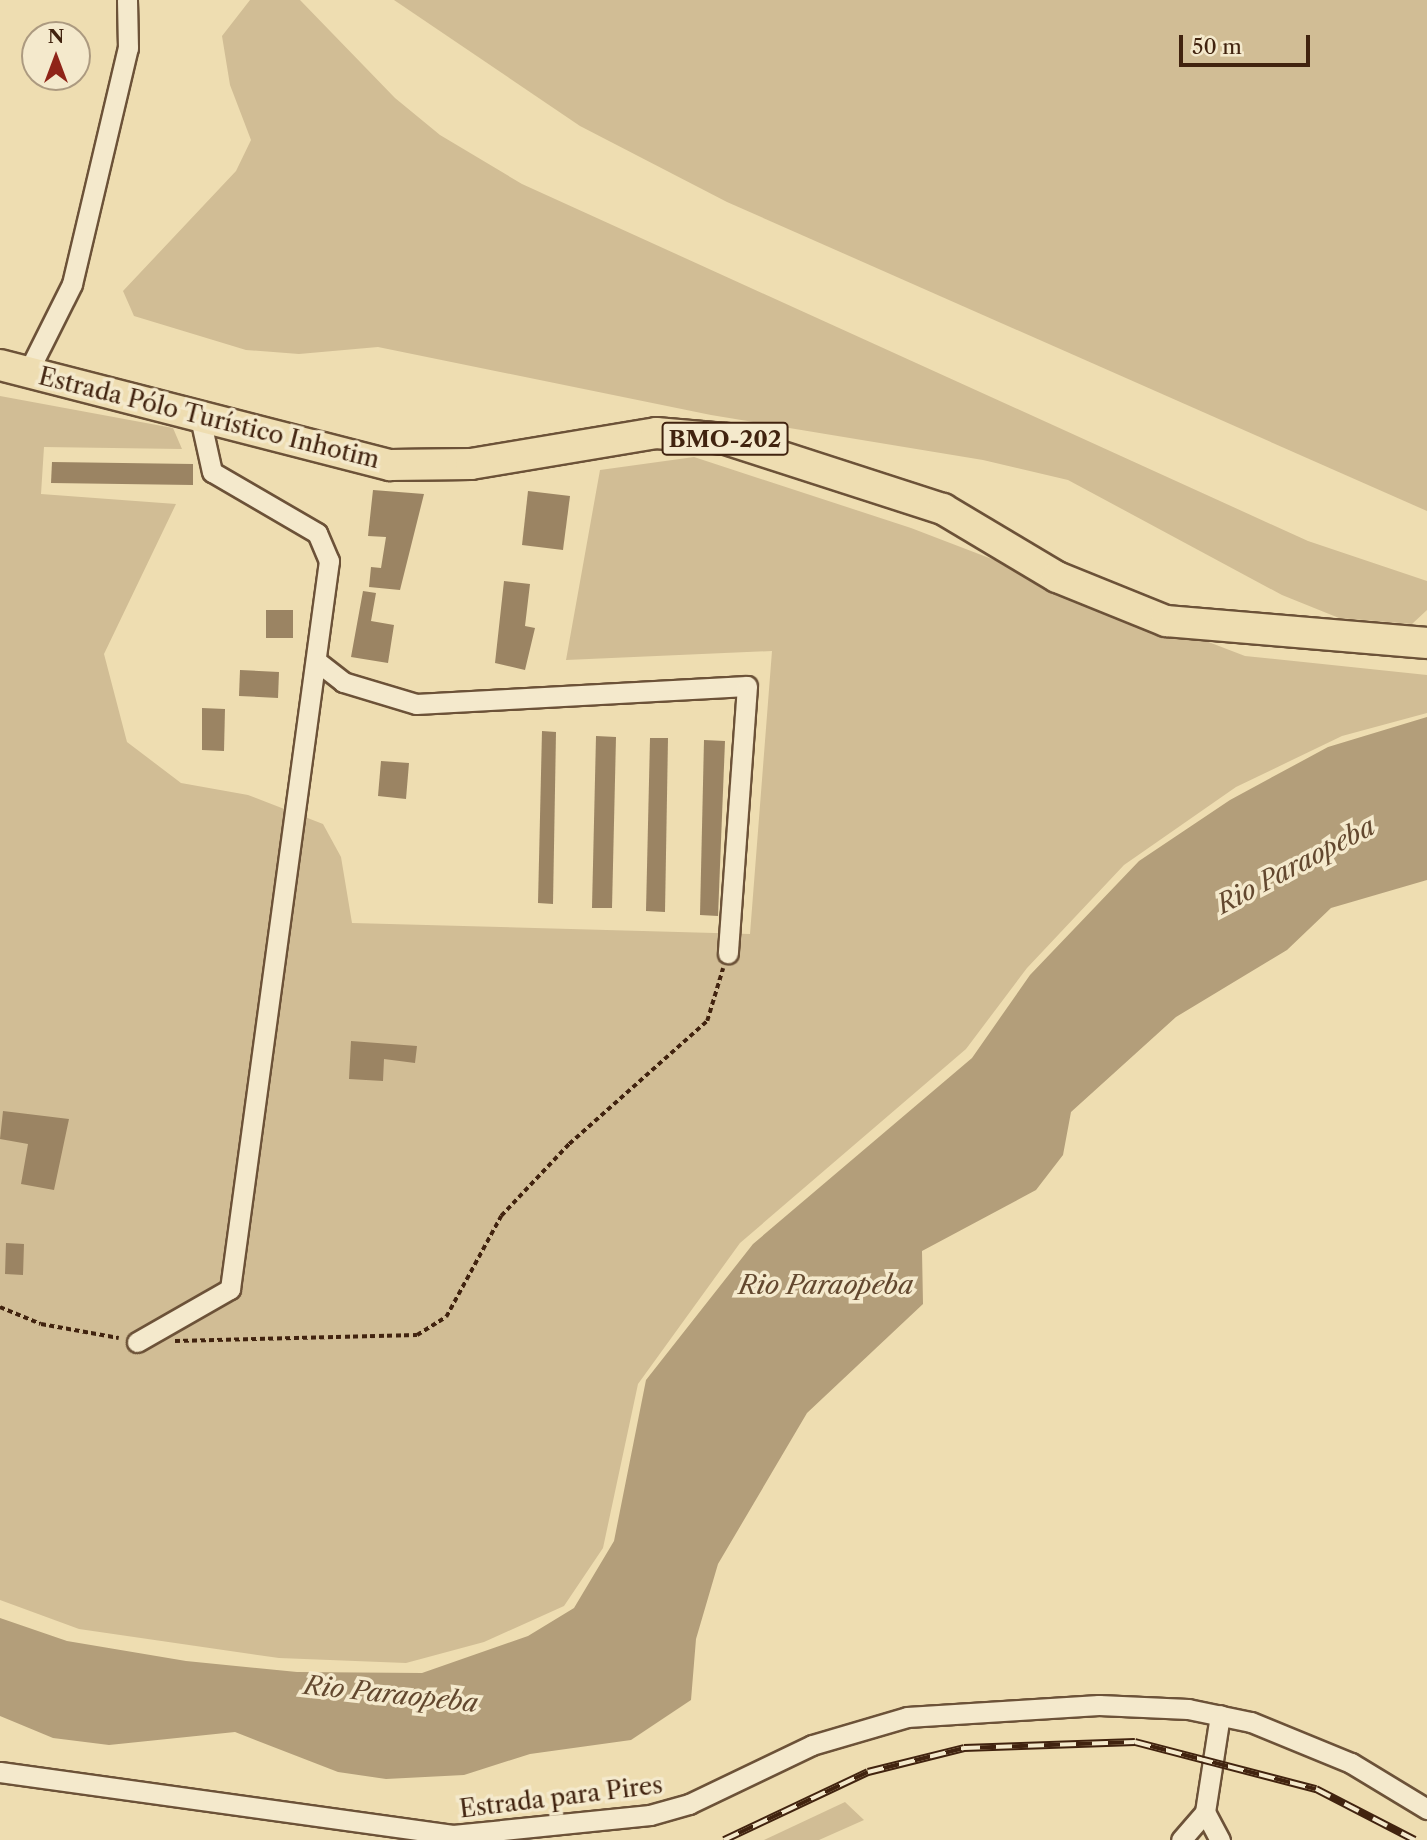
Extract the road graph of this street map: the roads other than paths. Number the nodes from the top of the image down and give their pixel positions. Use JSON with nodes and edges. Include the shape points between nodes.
{"nodes":[{"id":1,"x":127,"y":0,"type":"edge"},
{"id":2,"x":14,"y":368,"type":"edge"},
{"id":3,"x":200,"y":418,"type":"junction"},
{"id":4,"x":1427,"y":643,"type":"edge"},
{"id":5,"x":319,"y":663,"type":"junction"},
{"id":6,"x":728,"y":953,"type":"road end"},
{"id":7,"x":137,"y":1342,"type":"road end"},
{"id":8,"x":1220,"y":1715,"type":"junction"},
{"id":9,"x":0,"y":1772,"type":"edge"},
{"id":10,"x":1427,"y":1809,"type":"edge"},
{"id":11,"x":1205,"y":1812,"type":"junction"},
{"id":12,"x":1181,"y":1840,"type":"edge"},
{"id":13,"x":1220,"y":1840,"type":"edge"}],
"edges":[{"from":1,"to":2,"type":"street","via":[[128,48],[72,284]]},
{"from":2,"to":3,"type":"main road","name":"Estrada Pólo Turístico Inhotim","number":"BMO-202"},
{"from":3,"to":4,"type":"main road","name":"Estrada Pólo Turístico Inhotim","number":"BMO-202","via":[[390,465],[471,464],[656,433],[726,439],[943,509],[1057,577],[1166,621]]},
{"from":3,"to":5,"type":"street","via":[[212,472],[317,533],[329,561]]},
{"from":5,"to":6,"type":"street","via":[[343,682],[416,704],[747,686]]},
{"from":5,"to":7,"type":"street","via":[[230,1289]]},
{"from":8,"to":9,"type":"street","name":"Estrada para Pires","via":[[1099,1705],[906,1717],[812,1745],[689,1804],[650,1815],[453,1835]]},
{"from":8,"to":10,"type":"street","name":"Estrada para Pires","via":[[1351,1763]]},
{"from":8,"to":11,"type":"street"},
{"from":11,"to":12,"type":"street"},
{"from":11,"to":13,"type":"street"}]}
